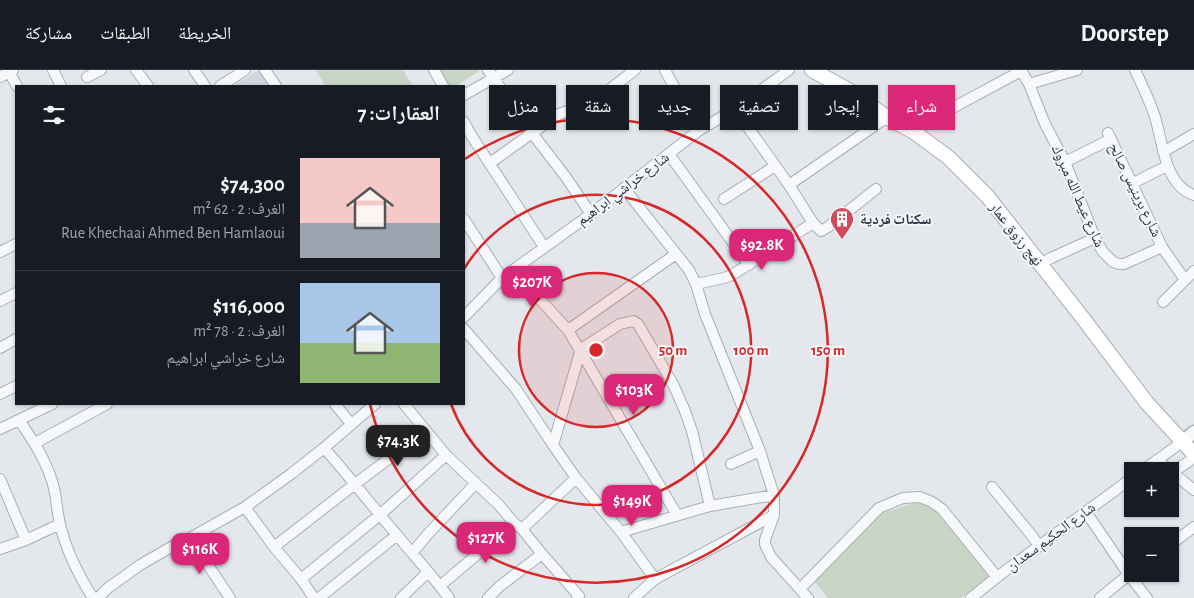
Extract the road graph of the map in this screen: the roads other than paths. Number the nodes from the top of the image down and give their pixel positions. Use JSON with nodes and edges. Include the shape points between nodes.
{"nodes":[{"id":1,"x":53,"y":70,"type":"edge"},
{"id":2,"x":101,"y":70,"type":"edge"},
{"id":3,"x":136,"y":70,"type":"edge"},
{"id":4,"x":194,"y":70,"type":"edge"},
{"id":5,"x":245,"y":70,"type":"edge"},
{"id":6,"x":265,"y":70,"type":"edge"},
{"id":7,"x":434,"y":70,"type":"edge"},
{"id":8,"x":508,"y":70,"type":"edge"},
{"id":9,"x":635,"y":70,"type":"edge"},
{"id":10,"x":665,"y":70,"type":"edge"},
{"id":11,"x":789,"y":70,"type":"edge"},
{"id":12,"x":812,"y":70,"type":"edge"},
{"id":13,"x":1077,"y":70,"type":"edge"},
{"id":14,"x":1135,"y":70,"type":"edge"},
{"id":15,"x":1021,"y":71,"type":"edge"},
{"id":16,"x":8,"y":73,"type":"edge"},
{"id":17,"x":491,"y":74,"type":"edge"},
{"id":18,"x":87,"y":77,"type":"dead end"},
{"id":19,"x":1029,"y":84,"type":"junction"},
{"id":20,"x":16,"y":85,"type":"edge"},
{"id":21,"x":60,"y":85,"type":"edge"},
{"id":22,"x":147,"y":85,"type":"edge"},
{"id":23,"x":204,"y":85,"type":"edge"},
{"id":24,"x":222,"y":85,"type":"edge"},
{"id":25,"x":275,"y":85,"type":"edge"},
{"id":26,"x":442,"y":85,"type":"edge"},
{"id":27,"x":768,"y":85,"type":"edge"},
{"id":28,"x":465,"y":94,"type":"edge"},
{"id":29,"x":720,"y":118,"type":"edge"},
{"id":30,"x":888,"y":118,"type":"joint"},
{"id":31,"x":750,"y":130,"type":"edge"},
{"id":32,"x":910,"y":130,"type":"edge"},
{"id":33,"x":698,"y":131,"type":"junction"},
{"id":34,"x":914,"y":132,"type":"junction"},
{"id":35,"x":532,"y":133,"type":"junction"},
{"id":36,"x":1194,"y":134,"type":"edge"},
{"id":37,"x":467,"y":137,"type":"edge"},
{"id":38,"x":1163,"y":152,"type":"junction"},
{"id":39,"x":669,"y":154,"type":"junction"},
{"id":40,"x":1065,"y":162,"type":"junction"},
{"id":41,"x":490,"y":163,"type":"junction"},
{"id":42,"x":775,"y":166,"type":"junction"},
{"id":43,"x":1167,"y":166,"type":"junction"},
{"id":44,"x":1133,"y":183,"type":"junction"},
{"id":45,"x":788,"y":185,"type":"junction"},
{"id":46,"x":624,"y":188,"type":"junction"},
{"id":47,"x":876,"y":189,"type":"dead end"},
{"id":48,"x":1194,"y":195,"type":"edge"},
{"id":49,"x":724,"y":199,"type":"dead end"},
{"id":50,"x":591,"y":214,"type":"junction"},
{"id":51,"x":465,"y":221,"type":"edge"},
{"id":52,"x":813,"y":223,"type":"junction"},
{"id":53,"x":1095,"y":238,"type":"junction"},
{"id":54,"x":15,"y":244,"type":"edge"},
{"id":55,"x":544,"y":247,"type":"junction"},
{"id":56,"x":1162,"y":247,"type":"junction"},
{"id":57,"x":0,"y":252,"type":"edge"},
{"id":58,"x":676,"y":254,"type":"junction"},
{"id":59,"x":1040,"y":264,"type":"junction"},
{"id":60,"x":749,"y":265,"type":"junction"},
{"id":61,"x":513,"y":270,"type":"junction"},
{"id":62,"x":1194,"y":271,"type":"edge"},
{"id":63,"x":502,"y":278,"type":"junction"},
{"id":64,"x":1185,"y":280,"type":"junction"},
{"id":65,"x":696,"y":284,"type":"junction"},
{"id":66,"x":15,"y":294,"type":"edge"},
{"id":67,"x":0,"y":302,"type":"edge"},
{"id":68,"x":1163,"y":302,"type":"dead end"},
{"id":69,"x":465,"y":316,"type":"edge"},
{"id":70,"x":465,"y":330,"type":"edge"},
{"id":71,"x":568,"y":330,"type":"junction"},
{"id":72,"x":15,"y":340,"type":"edge"},
{"id":73,"x":0,"y":348,"type":"edge"},
{"id":74,"x":580,"y":349,"type":"junction"},
{"id":75,"x":15,"y":386,"type":"edge"},
{"id":76,"x":0,"y":394,"type":"edge"},
{"id":77,"x":50,"y":405,"type":"edge"},
{"id":78,"x":105,"y":405,"type":"edge"},
{"id":79,"x":337,"y":405,"type":"edge"},
{"id":80,"x":374,"y":405,"type":"edge"},
{"id":81,"x":405,"y":405,"type":"edge"},
{"id":82,"x":20,"y":420,"type":"junction"},
{"id":83,"x":351,"y":424,"type":"junction"},
{"id":84,"x":2,"y":425,"type":"edge"},
{"id":85,"x":426,"y":431,"type":"junction"},
{"id":86,"x":1194,"y":432,"type":"edge"},
{"id":87,"x":1182,"y":442,"type":"junction"},
{"id":88,"x":35,"y":443,"type":"junction"},
{"id":89,"x":553,"y":445,"type":"junction"},
{"id":90,"x":324,"y":448,"type":"junction"},
{"id":91,"x":760,"y":451,"type":"junction"},
{"id":92,"x":1194,"y":454,"type":"edge"},
{"id":93,"x":446,"y":455,"type":"junction"},
{"id":94,"x":1194,"y":458,"type":"edge"},
{"id":95,"x":1157,"y":460,"type":"junction"},
{"id":96,"x":1154,"y":462,"type":"edge"},
{"id":97,"x":1160,"y":462,"type":"edge"},
{"id":98,"x":732,"y":464,"type":"dead end"},
{"id":99,"x":1179,"y":468,"type":"edge"},
{"id":100,"x":1179,"y":477,"type":"edge"},
{"id":101,"x":576,"y":478,"type":"junction"},
{"id":102,"x":0,"y":479,"type":"edge"},
{"id":103,"x":476,"y":483,"type":"junction"},
{"id":104,"x":355,"y":484,"type":"junction"},
{"id":105,"x":1124,"y":484,"type":"edge"},
{"id":106,"x":992,"y":487,"type":"dead end"},
{"id":107,"x":1194,"y":490,"type":"edge"},
{"id":108,"x":774,"y":495,"type":"junction"},
{"id":109,"x":245,"y":506,"type":"junction"},
{"id":110,"x":710,"y":506,"type":"junction"},
{"id":111,"x":1086,"y":512,"type":"junction"},
{"id":112,"x":381,"y":514,"type":"junction"},
{"id":113,"x":677,"y":515,"type":"junction"},
{"id":114,"x":774,"y":515,"type":"junction"},
{"id":115,"x":60,"y":524,"type":"junction"},
{"id":116,"x":518,"y":526,"type":"junction"},
{"id":117,"x":1194,"y":527,"type":"edge"},
{"id":118,"x":621,"y":532,"type":"junction"},
{"id":119,"x":397,"y":535,"type":"junction"},
{"id":120,"x":190,"y":538,"type":"junction"},
{"id":121,"x":1179,"y":538,"type":"edge"},
{"id":122,"x":26,"y":540,"type":"junction"},
{"id":123,"x":1039,"y":546,"type":"junction"},
{"id":124,"x":274,"y":547,"type":"junction"},
{"id":125,"x":0,"y":549,"type":"edge"},
{"id":126,"x":412,"y":552,"type":"junction"},
{"id":127,"x":542,"y":554,"type":"junction"},
{"id":128,"x":1124,"y":564,"type":"edge"},
{"id":129,"x":428,"y":572,"type":"junction"},
{"id":130,"x":997,"y":577,"type":"junction"},
{"id":131,"x":301,"y":579,"type":"junction"},
{"id":132,"x":655,"y":579,"type":"junction"},
{"id":133,"x":1124,"y":579,"type":"edge"},
{"id":134,"x":1137,"y":582,"type":"edge"},
{"id":135,"x":440,"y":586,"type":"junction"},
{"id":136,"x":800,"y":589,"type":"junction"},
{"id":137,"x":579,"y":597,"type":"edge"},
{"id":138,"x":93,"y":598,"type":"edge"},
{"id":139,"x":98,"y":598,"type":"edge"},
{"id":140,"x":230,"y":598,"type":"edge"},
{"id":141,"x":314,"y":598,"type":"edge"},
{"id":142,"x":319,"y":598,"type":"edge"},
{"id":143,"x":401,"y":598,"type":"edge"},
{"id":144,"x":448,"y":598,"type":"edge"},
{"id":145,"x":488,"y":598,"type":"edge"},
{"id":146,"x":634,"y":598,"type":"edge"},
{"id":147,"x":808,"y":598,"type":"edge"},
{"id":148,"x":971,"y":598,"type":"edge"},
{"id":149,"x":1100,"y":598,"type":"edge"},
{"id":150,"x":1147,"y":598,"type":"edge"}],
"edges":[{"from":1,"to":21,"type":"street"},
{"from":2,"to":18,"type":"street"},
{"from":3,"to":22,"type":"street"},
{"from":4,"to":23,"type":"street"},
{"from":5,"to":24,"type":"street"},
{"from":6,"to":25,"type":"street"},
{"from":7,"to":26,"type":"street"},
{"from":8,"to":17,"type":"street"},
{"from":9,"to":35,"type":"street","via":[[587,104],[559,114]]},
{"from":10,"to":33,"type":"street"},
{"from":11,"to":27,"type":"street","name":"شارع خراشي ابراهيم"},
{"from":12,"to":30,"type":"main road","name":"نهج رزوق عمار","via":[[852,92]]},
{"from":13,"to":19,"type":"street"},
{"from":14,"to":38,"type":"street","via":[[1155,117]]},
{"from":15,"to":19,"type":"street","name":"شارع عيط الله مبروك"},
{"from":15,"to":34,"type":"street"},
{"from":16,"to":20,"type":"street"},
{"from":17,"to":28,"type":"street"},
{"from":17,"to":35,"type":"street"},
{"from":19,"to":40,"type":"street","name":"شارع عيط الله مبروك"},
{"from":29,"to":33,"type":"street","name":"شارع خراشي ابراهيم"},
{"from":30,"to":45,"type":"street"},
{"from":31,"to":42,"type":"street"},
{"from":32,"to":34,"type":"main road","name":"نهج رزوق عمار"},
{"from":33,"to":39,"type":"street","name":"شارع خراشي ابراهيم"},
{"from":34,"to":59,"type":"main road","name":"نهج رزوق عمار","via":[[948,157],[988,197]]},
{"from":35,"to":41,"type":"street"},
{"from":35,"to":50,"type":"street"},
{"from":36,"to":38,"type":"street"},
{"from":37,"to":41,"type":"street"},
{"from":38,"to":43,"type":"street"},
{"from":39,"to":46,"type":"street","name":"شارع خراشي ابراهيم"},
{"from":39,"to":60,"type":"street"},
{"from":40,"to":44,"type":"street","name":"شارع برينيس صالح","via":[[1110,136]]},
{"from":40,"to":53,"type":"street","name":"شارع عيط الله مبروك"},
{"from":41,"to":55,"type":"street"},
{"from":42,"to":45,"type":"street"},
{"from":42,"to":49,"type":"street"},
{"from":43,"to":44,"type":"street"},
{"from":43,"to":48,"type":"street","via":[[1182,187]]},
{"from":44,"to":56,"type":"street","name":"شارع برينيس صالح"},
{"from":45,"to":52,"type":"street"},
{"from":46,"to":50,"type":"street","name":"شارع خراشي ابراهيم"},
{"from":46,"to":58,"type":"street"},
{"from":47,"to":52,"type":"street","via":[[824,230]]},
{"from":50,"to":55,"type":"street","name":"شارع خراشي ابراهيم"},
{"from":51,"to":63,"type":"street"},
{"from":52,"to":60,"type":"street"},
{"from":53,"to":56,"type":"street","name":"شارع عيط الله مبروك","via":[[1103,252],[1119,264]]},
{"from":53,"to":59,"type":"street"},
{"from":54,"to":57,"type":"street"},
{"from":55,"to":61,"type":"street","name":"شارع خراشي ابراهيم"},
{"from":56,"to":64,"type":"street"},
{"from":58,"to":65,"type":"street"},
{"from":58,"to":71,"type":"street"},
{"from":59,"to":87,"type":"main road","name":"نهج رزوق عمار","via":[[1147,403]]},
{"from":60,"to":65,"type":"street","via":[[724,278]]},
{"from":61,"to":63,"type":"street","name":"شارع خراشي ابراهيم"},
{"from":61,"to":71,"type":"street"},
{"from":62,"to":64,"type":"street"},
{"from":63,"to":69,"type":"street","name":"شارع خراشي ابراهيم"},
{"from":64,"to":68,"type":"street"},
{"from":65,"to":91,"type":"street"},
{"from":66,"to":67,"type":"street"},
{"from":70,"to":89,"type":"street","via":[[516,389]]},
{"from":71,"to":74,"type":"street"},
{"from":72,"to":73,"type":"street"},
{"from":74,"to":89,"type":"street"},
{"from":74,"to":110,"type":"street","via":[[620,324],[633,321],[638,324],[685,411]]},
{"from":74,"to":113,"type":"street"},
{"from":75,"to":76,"type":"street"},
{"from":77,"to":82,"type":"street"},
{"from":78,"to":88,"type":"street"},
{"from":79,"to":83,"type":"street"},
{"from":80,"to":83,"type":"street"},
{"from":81,"to":85,"type":"street"},
{"from":82,"to":84,"type":"street"},
{"from":82,"to":88,"type":"street"},
{"from":83,"to":90,"type":"street"},
{"from":85,"to":93,"type":"street"},
{"from":85,"to":104,"type":"street"},
{"from":86,"to":87,"type":"street"},
{"from":87,"to":92,"type":"main road","name":"نهج رزوق عمار"},
{"from":87,"to":95,"type":"street"},
{"from":88,"to":115,"type":"street","via":[[52,480]]},
{"from":89,"to":101,"type":"street"},
{"from":90,"to":104,"type":"street"},
{"from":90,"to":109,"type":"street"},
{"from":91,"to":98,"type":"street"},
{"from":91,"to":108,"type":"street"},
{"from":93,"to":103,"type":"street"},
{"from":93,"to":112,"type":"street"},
{"from":94,"to":99,"type":"street"},
{"from":95,"to":96,"type":"street"},
{"from":95,"to":97,"type":"street"},
{"from":100,"to":107,"type":"street"},
{"from":101,"to":116,"type":"street"},
{"from":101,"to":118,"type":"street"},
{"from":102,"to":122,"type":"street"},
{"from":103,"to":116,"type":"street"},
{"from":103,"to":126,"type":"street"},
{"from":104,"to":112,"type":"street"},
{"from":104,"to":124,"type":"street"},
{"from":105,"to":111,"type":"street","name":"شارع الحكيم سعدان"},
{"from":106,"to":123,"type":"street"},
{"from":108,"to":110,"type":"street"},
{"from":108,"to":114,"type":"street"},
{"from":109,"to":120,"type":"street"},
{"from":109,"to":124,"type":"street"},
{"from":110,"to":113,"type":"street"},
{"from":111,"to":123,"type":"street","name":"شارع الحكيم سعدان"},
{"from":111,"to":128,"type":"street"},
{"from":112,"to":119,"type":"street"},
{"from":112,"to":131,"type":"street"},
{"from":113,"to":118,"type":"street"},
{"from":114,"to":132,"type":"street"},
{"from":114,"to":136,"type":"street","via":[[765,544]]},
{"from":115,"to":122,"type":"street"},
{"from":115,"to":138,"type":"street","via":[[78,573]]},
{"from":116,"to":127,"type":"street"},
{"from":116,"to":135,"type":"street"},
{"from":117,"to":121,"type":"street"},
{"from":118,"to":132,"type":"street"},
{"from":119,"to":126,"type":"street"},
{"from":119,"to":142,"type":"street"},
{"from":120,"to":139,"type":"street","via":[[140,565]]},
{"from":120,"to":140,"type":"street"},
{"from":122,"to":125,"type":"street"},
{"from":123,"to":130,"type":"street","name":"شارع الحكيم سعدان"},
{"from":124,"to":131,"type":"street"},
{"from":126,"to":129,"type":"street"},
{"from":127,"to":137,"type":"street"},
{"from":127,"to":145,"type":"street"},
{"from":129,"to":135,"type":"street"},
{"from":129,"to":143,"type":"street"},
{"from":130,"to":136,"type":"street","via":[[942,509],[920,497],[903,498],[879,508]]},
{"from":130,"to":148,"type":"street","name":"شارع الحكيم سعدان"},
{"from":131,"to":141,"type":"street"},
{"from":132,"to":146,"type":"street"},
{"from":133,"to":149,"type":"street"},
{"from":134,"to":150,"type":"street"},
{"from":135,"to":144,"type":"street"},
{"from":136,"to":147,"type":"street"}]}
